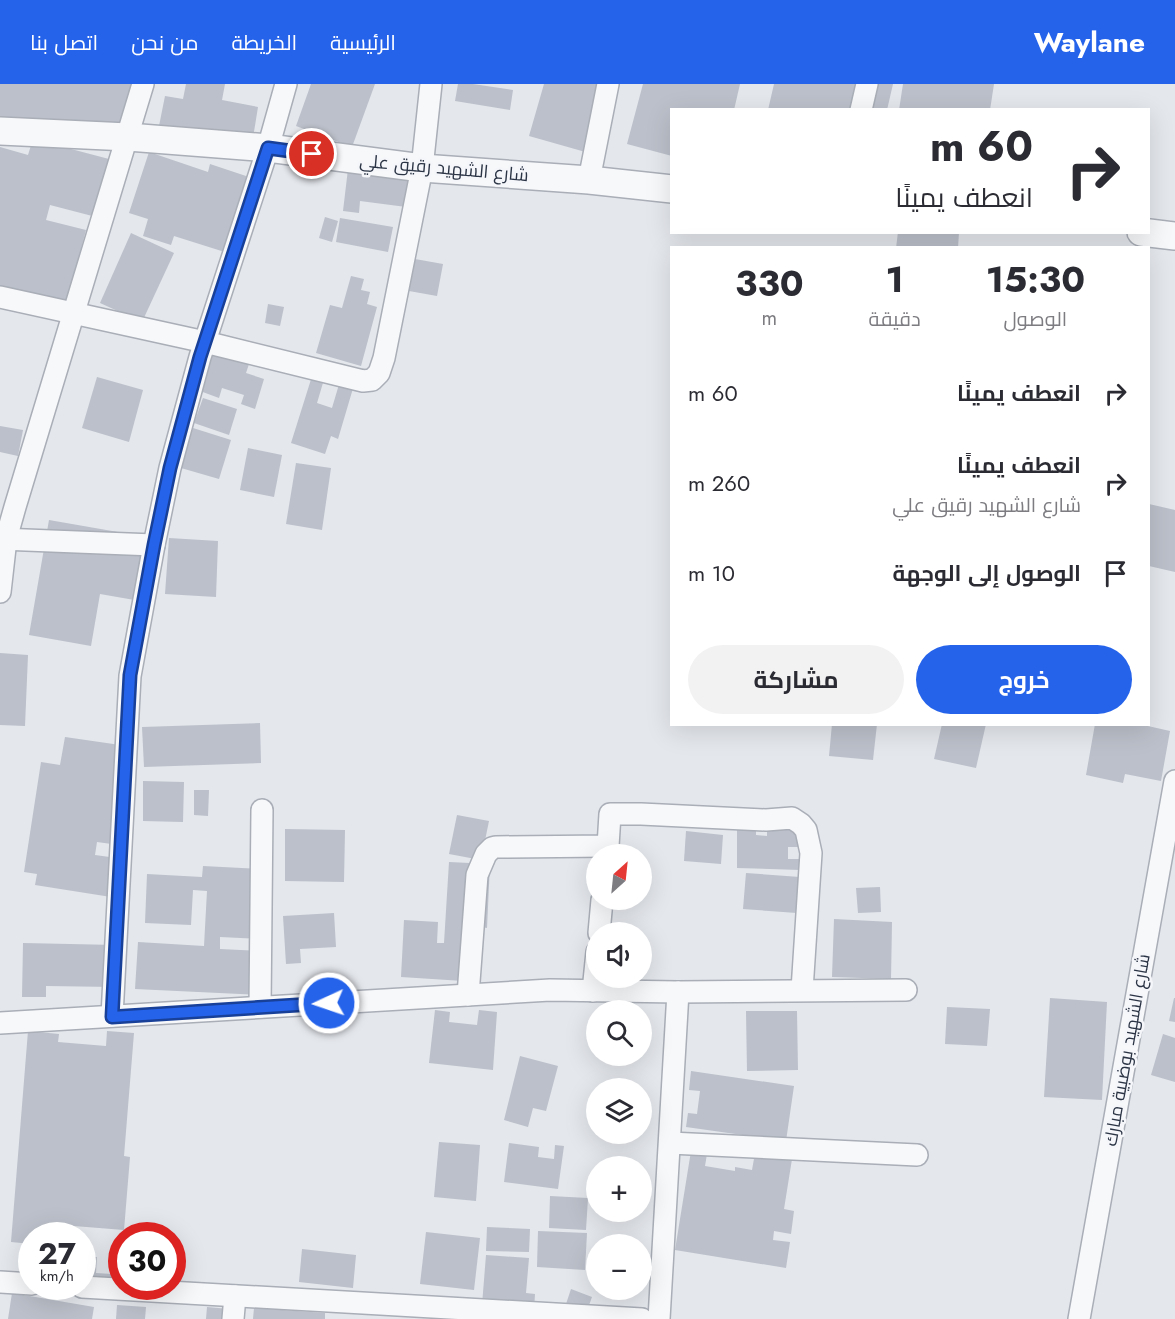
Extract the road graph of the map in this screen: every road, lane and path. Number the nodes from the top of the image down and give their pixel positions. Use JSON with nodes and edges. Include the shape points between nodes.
{"nodes":[{"id":1,"x":143,"y":84,"type":"edge"},
{"id":2,"x":286,"y":84,"type":"edge"},
{"id":3,"x":431,"y":84,"type":"edge"},
{"id":4,"x":608,"y":84,"type":"edge"},
{"id":5,"x":867,"y":84,"type":"edge"},
{"id":6,"x":861,"y":108,"type":"edge"},
{"id":7,"x":0,"y":131,"type":"edge"},
{"id":8,"x":128,"y":137,"type":"junction"},
{"id":9,"x":268,"y":148,"type":"junction"},
{"id":10,"x":422,"y":168,"type":"junction"},
{"id":11,"x":589,"y":180,"type":"junction"},
{"id":12,"x":670,"y":189,"type":"edge"},
{"id":13,"x":1150,"y":233,"type":"edge"},
{"id":14,"x":1175,"y":236,"type":"edge"},
{"id":15,"x":0,"y":297,"type":"edge"},
{"id":16,"x":74,"y":314,"type":"junction"},
{"id":17,"x":205,"y":342,"type":"junction"},
{"id":18,"x":3,"y":539,"type":"edge"},
{"id":19,"x":154,"y":545,"type":"junction"},
{"id":20,"x":0,"y":592,"type":"edge"},
{"id":21,"x":1175,"y":780,"type":"edge"},
{"id":22,"x":262,"y":810,"type":"dead end"},
{"id":23,"x":608,"y":844,"type":"edge"},
{"id":24,"x":586,"y":849,"type":"edge"},
{"id":25,"x":593,"y":988,"type":"edge"},
{"id":26,"x":802,"y":990,"type":"junction"},
{"id":27,"x":906,"y":990,"type":"dead end"},
{"id":28,"x":593,"y":991,"type":"junction"},
{"id":29,"x":678,"y":992,"type":"junction"},
{"id":30,"x":468,"y":995,"type":"junction"},
{"id":31,"x":260,"y":1007,"type":"junction"},
{"id":32,"x":112,"y":1017,"type":"junction"},
{"id":33,"x":0,"y":1023,"type":"edge"},
{"id":34,"x":670,"y":1143,"type":"junction"},
{"id":35,"x":917,"y":1155,"type":"dead end"},
{"id":36,"x":0,"y":1282,"type":"edge"},
{"id":37,"x":18,"y":1283,"type":"edge"},
{"id":38,"x":96,"y":1288,"type":"edge"},
{"id":39,"x":235,"y":1296,"type":"junction"},
{"id":40,"x":484,"y":1315,"type":"edge"},
{"id":41,"x":233,"y":1319,"type":"edge"},
{"id":42,"x":642,"y":1319,"type":"edge"},
{"id":43,"x":659,"y":1319,"type":"edge"},
{"id":44,"x":1079,"y":1319,"type":"edge"}],
"edges":[{"from":1,"to":8,"type":"street"},
{"from":2,"to":9,"type":"street"},
{"from":3,"to":10,"type":"street"},
{"from":4,"to":11,"type":"street"},
{"from":5,"to":6,"type":"street"},
{"from":7,"to":8,"type":"street","name":"شارع الشهيد رقيق علي"},
{"from":8,"to":9,"type":"street","name":"شارع الشهيد رقيق علي"},
{"from":8,"to":16,"type":"street"},
{"from":9,"to":10,"type":"street","name":"شارع الشهيد رقيق علي"},
{"from":9,"to":17,"type":"street"},
{"from":10,"to":11,"type":"street","name":"شارع الشهيد رقيق علي"},
{"from":10,"to":17,"type":"street","via":[[384,358],[372,380]]},
{"from":11,"to":12,"type":"street","name":"شارع الشهيد رقيق علي"},
{"from":13,"to":14,"type":"street"},
{"from":15,"to":16,"type":"street"},
{"from":16,"to":17,"type":"street"},
{"from":16,"to":18,"type":"street"},
{"from":17,"to":19,"type":"street","via":[[170,468]]},
{"from":18,"to":19,"type":"street"},
{"from":18,"to":20,"type":"street"},
{"from":19,"to":32,"type":"street","via":[[130,675]]},
{"from":21,"to":44,"type":"street","name":"شارع الشهيد بوضبية مبارك"},
{"from":22,"to":31,"type":"street"},
{"from":23,"to":26,"type":"street","via":[[610,814],[792,818],[801,824],[811,853]]},
{"from":24,"to":30,"type":"street","via":[[496,847],[488,851],[477,875]]},
{"from":25,"to":28,"type":"street"},
{"from":26,"to":27,"type":"street"},
{"from":26,"to":29,"type":"street"},
{"from":28,"to":29,"type":"street"},
{"from":28,"to":30,"type":"street"},
{"from":29,"to":34,"type":"street"},
{"from":30,"to":31,"type":"street"},
{"from":31,"to":32,"type":"street"},
{"from":32,"to":33,"type":"street"},
{"from":34,"to":35,"type":"street"},
{"from":34,"to":43,"type":"street"},
{"from":36,"to":37,"type":"street"},
{"from":38,"to":39,"type":"street"},
{"from":39,"to":40,"type":"street"},
{"from":39,"to":41,"type":"street"},
{"from":40,"to":42,"type":"street"}]}
